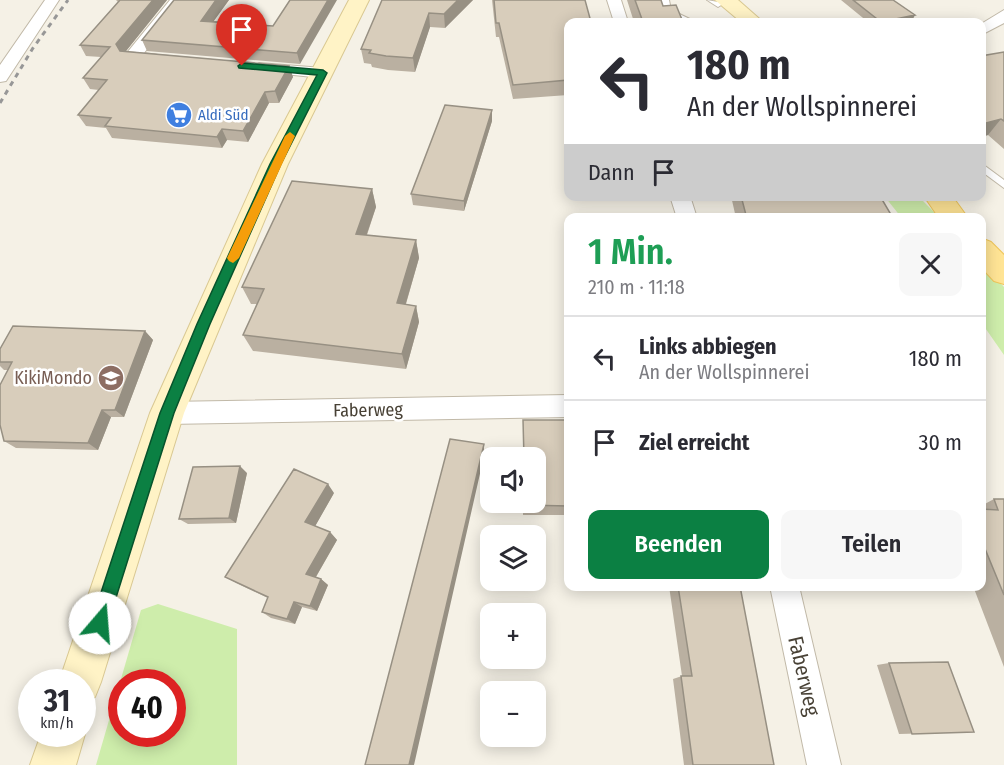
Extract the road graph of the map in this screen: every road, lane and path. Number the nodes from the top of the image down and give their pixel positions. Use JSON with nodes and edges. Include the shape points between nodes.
{"nodes":[{"id":1,"x":52,"y":0,"type":"edge"},
{"id":2,"x":178,"y":0,"type":"edge"},
{"id":3,"x":359,"y":0,"type":"edge"},
{"id":4,"x":614,"y":0,"type":"edge"},
{"id":5,"x":665,"y":0,"type":"edge"},
{"id":6,"x":711,"y":0,"type":"edge"},
{"id":7,"x":725,"y":0,"type":"edge"},
{"id":8,"x":1004,"y":15,"type":"edge"},
{"id":9,"x":620,"y":18,"type":"edge"},
{"id":10,"x":683,"y":18,"type":"edge"},
{"id":11,"x":748,"y":18,"type":"edge"},
{"id":12,"x":986,"y":28,"type":"edge"},
{"id":13,"x":176,"y":61,"type":"edge"},
{"id":14,"x":242,"y":66,"type":"edge"},
{"id":15,"x":323,"y":73,"type":"junction"},
{"id":16,"x":0,"y":77,"type":"edge"},
{"id":17,"x":986,"y":170,"type":"edge"},
{"id":18,"x":1004,"y":185,"type":"edge"},
{"id":19,"x":986,"y":231,"type":"edge"},
{"id":20,"x":1004,"y":241,"type":"edge"},
{"id":21,"x":986,"y":254,"type":"edge"},
{"id":22,"x":1004,"y":273,"type":"edge"},
{"id":23,"x":564,"y":406,"type":"edge"},
{"id":24,"x":167,"y":413,"type":"junction"},
{"id":25,"x":785,"y":591,"type":"edge"},
{"id":26,"x":84,"y":669,"type":"edge"},
{"id":27,"x":59,"y":747,"type":"edge"},
{"id":28,"x":53,"y":765,"type":"edge"},
{"id":29,"x":824,"y":765,"type":"edge"}],
"edges":[{"from":1,"to":16,"type":"street"},
{"from":2,"to":13,"type":"street","via":[[132,57]]},
{"from":3,"to":15,"type":"street"},
{"from":4,"to":9,"type":"street"},
{"from":5,"to":10,"type":"lane","via":[[668,11]]},
{"from":6,"to":7,"type":"lane","via":[[718,5]]},
{"from":7,"to":11,"type":"street"},
{"from":8,"to":12,"type":"street"},
{"from":14,"to":15,"type":"street"},
{"from":15,"to":24,"type":"street","via":[[275,164]]},
{"from":17,"to":18,"type":"lane"},
{"from":19,"to":20,"type":"main road"},
{"from":21,"to":22,"type":"main road"},
{"from":23,"to":24,"type":"street","name":"Faberweg"},
{"from":24,"to":26,"type":"street"},
{"from":25,"to":29,"type":"street","name":"Faberweg"},
{"from":27,"to":28,"type":"street"}]}
